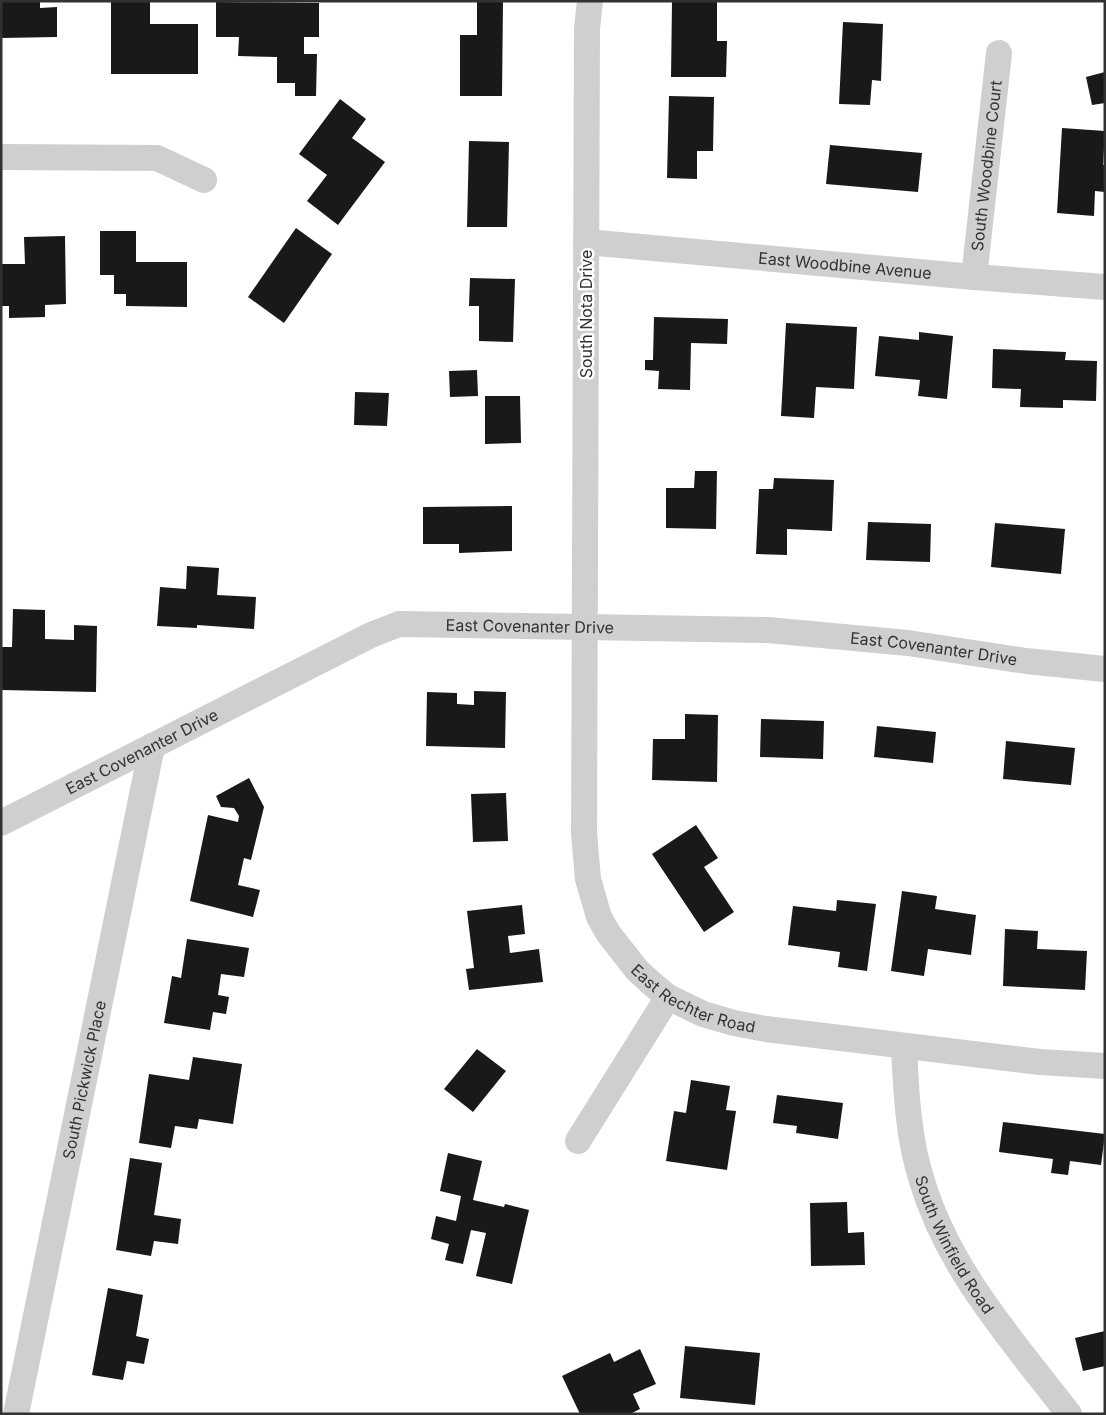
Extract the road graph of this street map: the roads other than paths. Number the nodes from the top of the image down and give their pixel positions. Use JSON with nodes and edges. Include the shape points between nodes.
{"nodes":[{"id":1,"x":590,"y":1,"type":"edge"},
{"id":2,"x":999,"y":53,"type":"dead end"},
{"id":3,"x":1,"y":157,"type":"edge"},
{"id":4,"x":204,"y":180,"type":"dead end"},
{"id":5,"x":586,"y":242,"type":"junction"},
{"id":6,"x":974,"y":277,"type":"junction"},
{"id":7,"x":1105,"y":287,"type":"edge"},
{"id":8,"x":585,"y":627,"type":"junction"},
{"id":9,"x":1105,"y":669,"type":"edge"},
{"id":10,"x":152,"y":746,"type":"junction"},
{"id":11,"x":1,"y":822,"type":"edge"},
{"id":12,"x":668,"y":997,"type":"junction"},
{"id":13,"x":904,"y":1046,"type":"junction"},
{"id":14,"x":1105,"y":1066,"type":"edge"},
{"id":15,"x":578,"y":1141,"type":"dead end"},
{"id":16,"x":16,"y":1414,"type":"edge"},
{"id":17,"x":1069,"y":1414,"type":"edge"}],
"edges":[{"from":1,"to":5,"type":"street","name":"South Nota Drive","via":[[587,29]]},
{"from":2,"to":6,"type":"street","name":"South Woodbine Court"},
{"from":3,"to":4,"type":"street","via":[[157,158]]},
{"from":5,"to":6,"type":"street","name":"East Woodbine Avenue"},
{"from":5,"to":8,"type":"street","name":"South Nota Drive"},
{"from":6,"to":7,"type":"street","name":"East Woodbine Avenue"},
{"from":8,"to":9,"type":"street","name":"East Covenanter Drive","via":[[768,630],[831,635],[908,642],[1026,661]]},
{"from":8,"to":10,"type":"street","name":"East Covenanter Drive","via":[[399,624],[370,635]]},
{"from":8,"to":12,"type":"street","name":"East Rechter Road","via":[[584,832],[588,878],[599,917],[608,933],[637,970]]},
{"from":10,"to":11,"type":"street","name":"East Covenanter Drive"},
{"from":10,"to":16,"type":"street","name":"South Pickwick Place"},
{"from":12,"to":13,"type":"street","name":"East Rechter Road","via":[[703,1014],[734,1023]]},
{"from":12,"to":15,"type":"street"},
{"from":13,"to":14,"type":"street","name":"East Rechter Road"},
{"from":13,"to":17,"type":"street","name":"South Winfield Road","via":[[908,1113],[918,1166],[931,1207],[974,1290]]}]}
